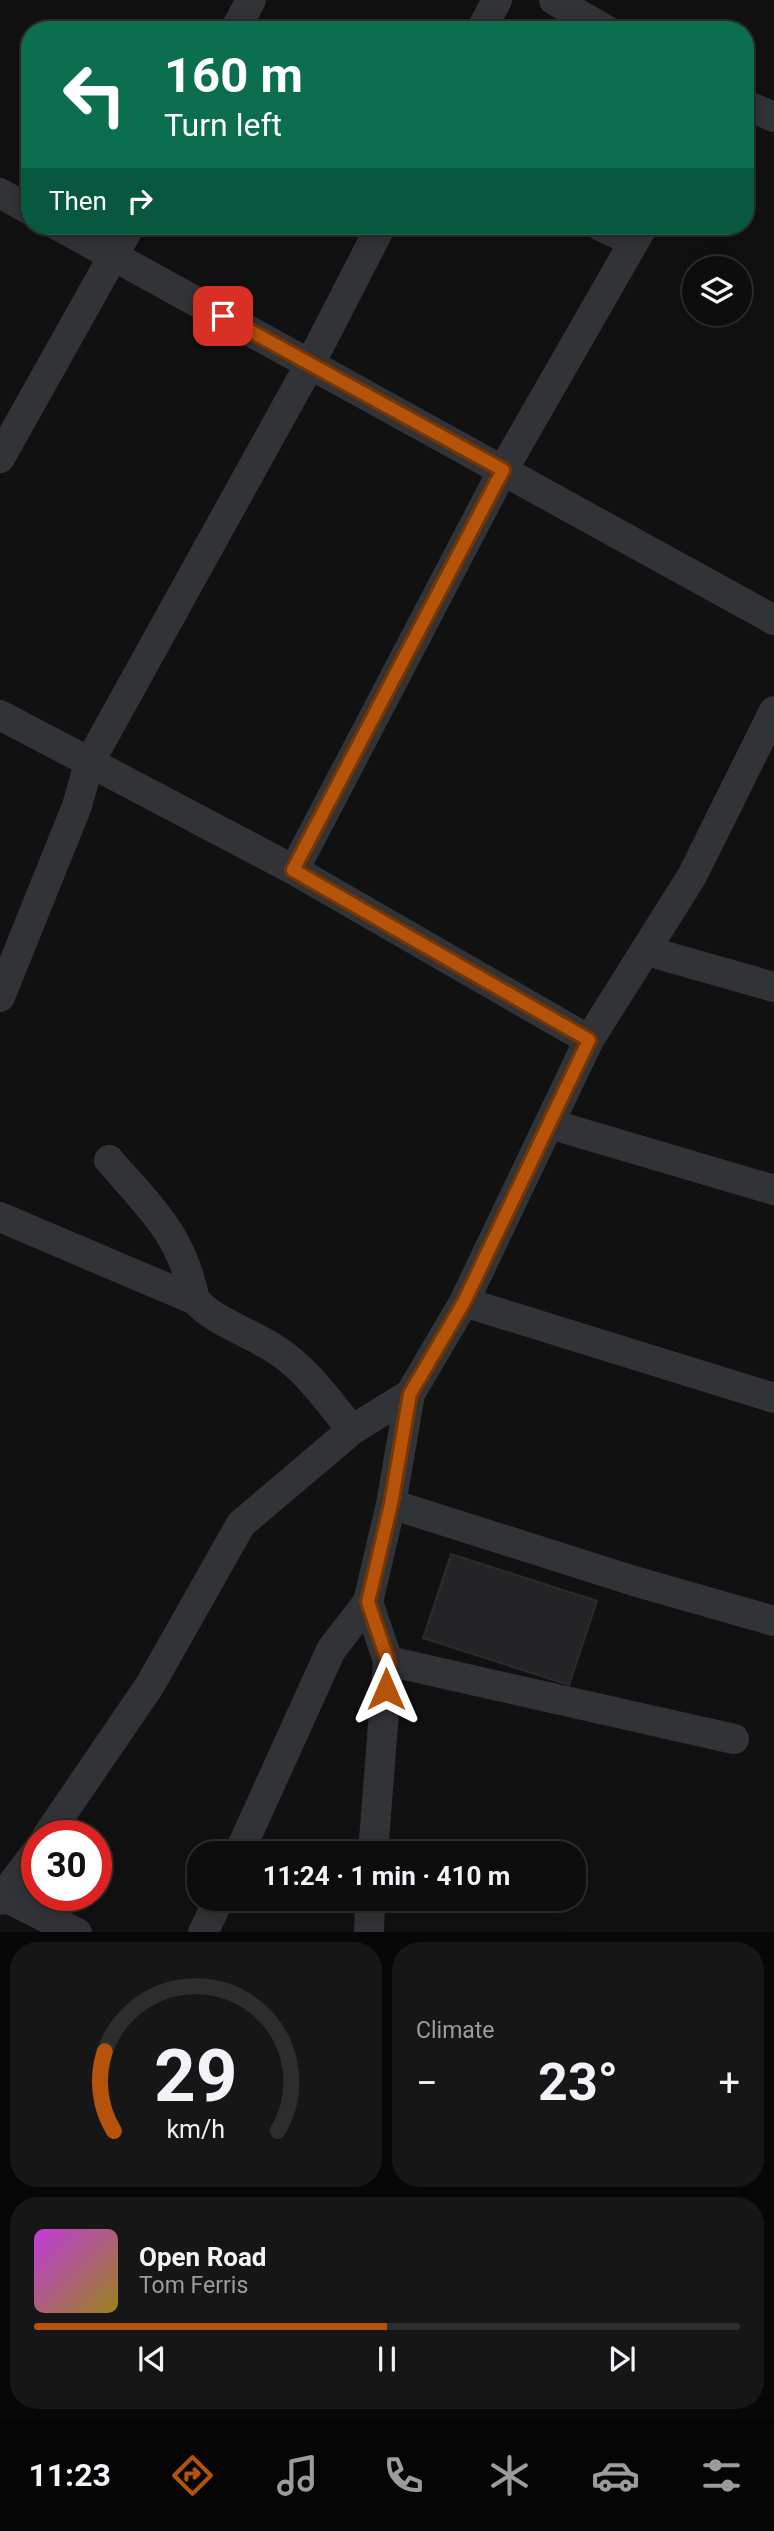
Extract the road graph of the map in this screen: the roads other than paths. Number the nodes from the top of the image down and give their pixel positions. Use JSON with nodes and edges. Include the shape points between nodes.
{"nodes":[{"id":1,"x":251,"y":0,"type":"edge"},
{"id":2,"x":496,"y":0,"type":"edge"},
{"id":3,"x":554,"y":0,"type":"edge"},
{"id":4,"x":240,"y":21,"type":"edge"},
{"id":5,"x":486,"y":21,"type":"edge"},
{"id":6,"x":590,"y":21,"type":"edge"},
{"id":7,"x":754,"y":108,"type":"edge"},
{"id":8,"x":774,"y":117,"type":"edge"},
{"id":9,"x":0,"y":193,"type":"edge"},
{"id":10,"x":21,"y":205,"type":"edge"},
{"id":11,"x":75,"y":235,"type":"edge"},
{"id":12,"x":125,"y":235,"type":"edge"},
{"id":13,"x":376,"y":235,"type":"edge"},
{"id":14,"x":637,"y":235,"type":"edge"},
{"id":15,"x":113,"y":256,"type":"junction"},
{"id":16,"x":310,"y":364,"type":"junction"},
{"id":17,"x":0,"y":458,"type":"edge"},
{"id":18,"x":503,"y":470,"type":"junction"},
{"id":19,"x":774,"y":620,"type":"edge"},
{"id":20,"x":774,"y":711,"type":"edge"},
{"id":21,"x":0,"y":715,"type":"edge"},
{"id":22,"x":89,"y":762,"type":"junction"},
{"id":23,"x":761,"y":772,"type":"edge"},
{"id":24,"x":293,"y":870,"type":"junction"},
{"id":25,"x":647,"y":951,"type":"junction"},
{"id":26,"x":774,"y":986,"type":"edge"},
{"id":27,"x":0,"y":997,"type":"edge"},
{"id":28,"x":589,"y":1040,"type":"junction"},
{"id":29,"x":550,"y":1124,"type":"junction"},
{"id":30,"x":109,"y":1160,"type":"dead end"},
{"id":31,"x":774,"y":1190,"type":"edge"},
{"id":32,"x":0,"y":1217,"type":"edge"},
{"id":33,"x":194,"y":1300,"type":"junction"},
{"id":34,"x":464,"y":1302,"type":"junction"},
{"id":35,"x":410,"y":1394,"type":"junction"},
{"id":36,"x":774,"y":1398,"type":"edge"},
{"id":37,"x":352,"y":1430,"type":"junction"},
{"id":38,"x":391,"y":1504,"type":"junction"},
{"id":39,"x":368,"y":1602,"type":"junction"},
{"id":40,"x":774,"y":1621,"type":"edge"},
{"id":41,"x":388,"y":1661,"type":"junction"},
{"id":42,"x":734,"y":1739,"type":"dead end"},
{"id":43,"x":58,"y":1820,"type":"edge"},
{"id":44,"x":244,"y":1841,"type":"edge"},
{"id":45,"x":374,"y":1841,"type":"edge"},
{"id":46,"x":21,"y":1873,"type":"edge"},
{"id":47,"x":3,"y":1898,"type":"edge"},
{"id":48,"x":213,"y":1911,"type":"edge"},
{"id":49,"x":370,"y":1911,"type":"edge"},
{"id":50,"x":74,"y":1932,"type":"edge"},
{"id":51,"x":203,"y":1932,"type":"edge"},
{"id":52,"x":369,"y":1932,"type":"edge"}],
"edges":[{"from":1,"to":4,"type":"street"},
{"from":2,"to":5,"type":"street"},
{"from":3,"to":6,"type":"street"},
{"from":7,"to":8,"type":"street"},
{"from":9,"to":10,"type":"street"},
{"from":11,"to":15,"type":"street"},
{"from":12,"to":15,"type":"street"},
{"from":13,"to":16,"type":"street"},
{"from":14,"to":18,"type":"street"},
{"from":15,"to":16,"type":"street"},
{"from":15,"to":17,"type":"street"},
{"from":16,"to":18,"type":"street"},
{"from":16,"to":22,"type":"street"},
{"from":18,"to":19,"type":"street"},
{"from":18,"to":24,"type":"street"},
{"from":20,"to":23,"type":"street"},
{"from":21,"to":22,"type":"street"},
{"from":22,"to":24,"type":"street"},
{"from":22,"to":27,"type":"street","via":[[77,806]]},
{"from":23,"to":25,"type":"street"},
{"from":24,"to":28,"type":"street"},
{"from":25,"to":26,"type":"street"},
{"from":25,"to":28,"type":"street"},
{"from":28,"to":29,"type":"street"},
{"from":29,"to":31,"type":"street"},
{"from":29,"to":34,"type":"street"},
{"from":30,"to":33,"type":"street","via":[[173,1235],[188,1268]]},
{"from":32,"to":33,"type":"street"},
{"from":33,"to":37,"type":"street","via":[[204,1311],[281,1353],[311,1379]]},
{"from":34,"to":35,"type":"street"},
{"from":34,"to":36,"type":"street"},
{"from":35,"to":37,"type":"street"},
{"from":35,"to":38,"type":"street"},
{"from":37,"to":43,"type":"street","via":[[241,1524],[150,1685]]},
{"from":38,"to":39,"type":"street"},
{"from":38,"to":40,"type":"street"},
{"from":39,"to":41,"type":"street"},
{"from":39,"to":44,"type":"street","via":[[331,1650]]},
{"from":41,"to":42,"type":"street"},
{"from":41,"to":45,"type":"street"},
{"from":46,"to":47,"type":"street"},
{"from":47,"to":50,"type":"street"},
{"from":48,"to":51,"type":"street"},
{"from":49,"to":52,"type":"street"}]}
